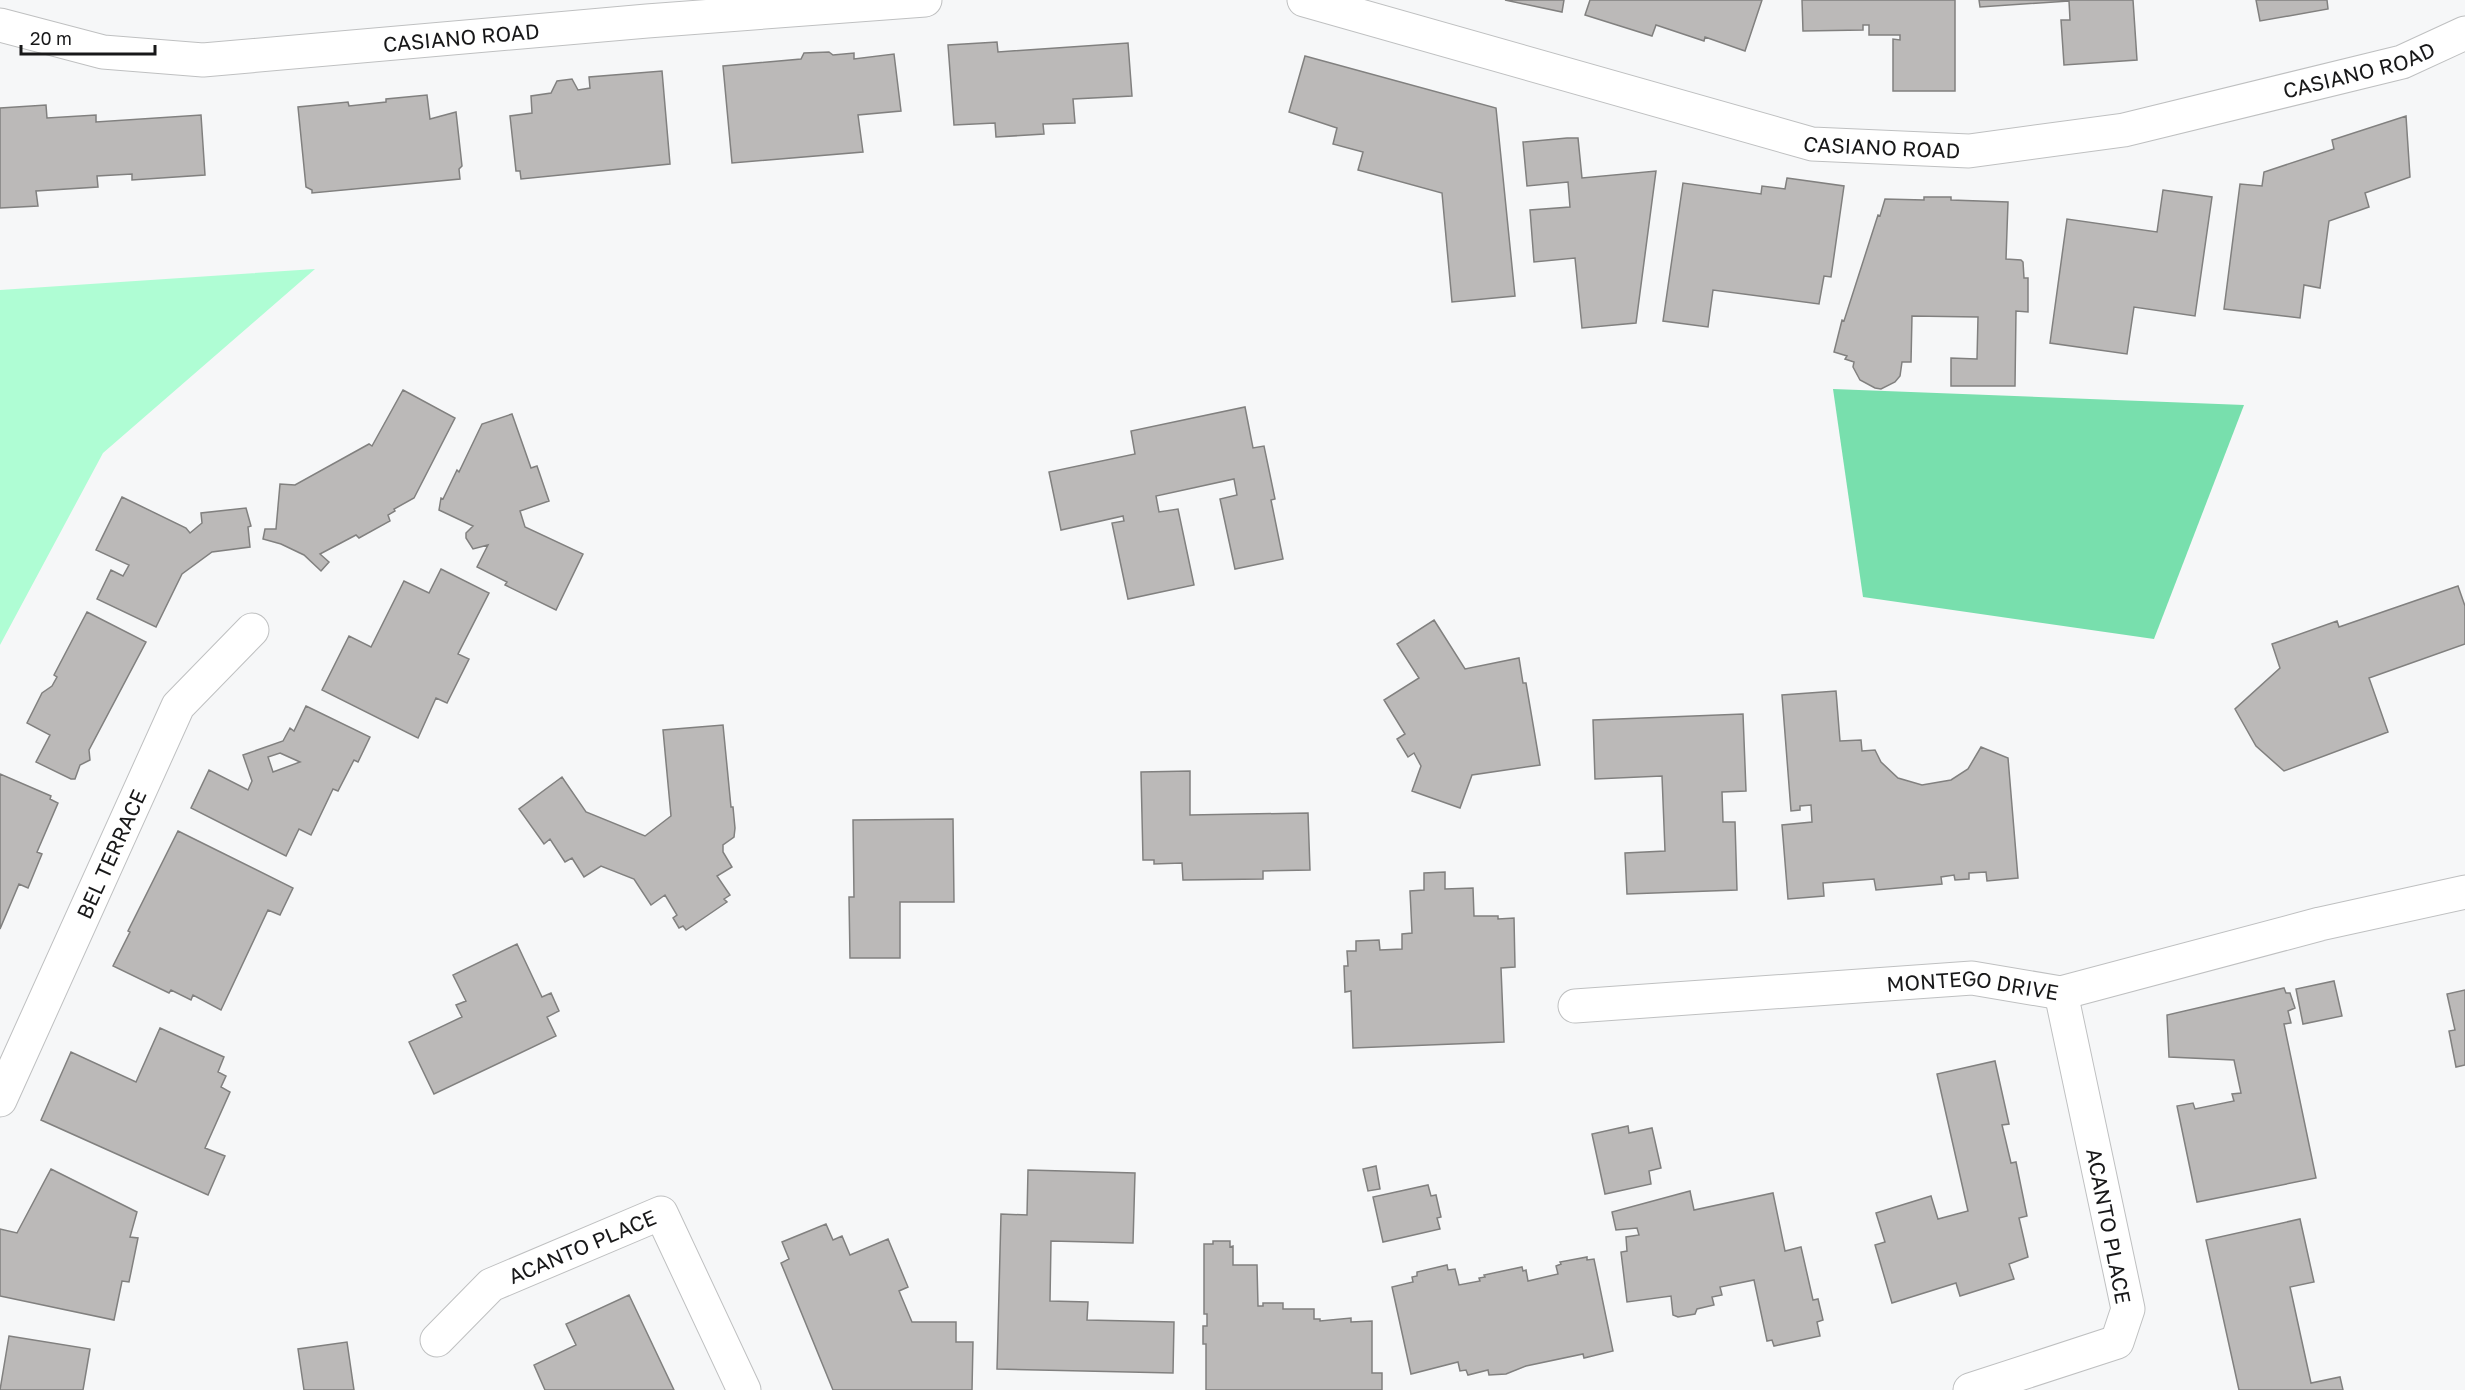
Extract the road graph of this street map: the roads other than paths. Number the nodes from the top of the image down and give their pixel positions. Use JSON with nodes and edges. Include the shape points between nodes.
{"nodes":[{"id":1,"x":926,"y":0,"type":"edge"},
{"id":2,"x":1304,"y":0,"type":"edge"},
{"id":3,"x":0,"y":25,"type":"edge"},
{"id":4,"x":2465,"y":33,"type":"edge"},
{"id":5,"x":252,"y":630,"type":"dead end"},
{"id":6,"x":2465,"y":892,"type":"edge"},
{"id":7,"x":2061,"y":993,"type":"junction"},
{"id":8,"x":1575,"y":1006,"type":"dead end"},
{"id":9,"x":0,"y":1100,"type":"edge"},
{"id":10,"x":437,"y":1340,"type":"dead end"},
{"id":11,"x":744,"y":1390,"type":"edge"},
{"id":12,"x":1970,"y":1390,"type":"edge"}],
"edges":[{"from":1,"to":3,"type":"street","name":"CASIANO ROAD","via":[[203,60],[103,52]]},
{"from":2,"to":4,"type":"street","name":"CASIANO ROAD","via":[[1812,144],[1969,151],[2124,130],[2402,62]]},
{"from":5,"to":9,"type":"street","name":"BEL TERRACE","via":[[178,706]]},
{"from":6,"to":7,"type":"street","name":"MONTEGO DRIVE","via":[[2320,924]]},
{"from":7,"to":8,"type":"street","name":"MONTEGO DRIVE","via":[[1972,978]]},
{"from":7,"to":12,"type":"street","name":"ACANTO PLACE","via":[[2128,1309],[2117,1342]]},
{"from":10,"to":11,"type":"street","name":"ACANTO PLACE","via":[[491,1285],[661,1213]]}]}
